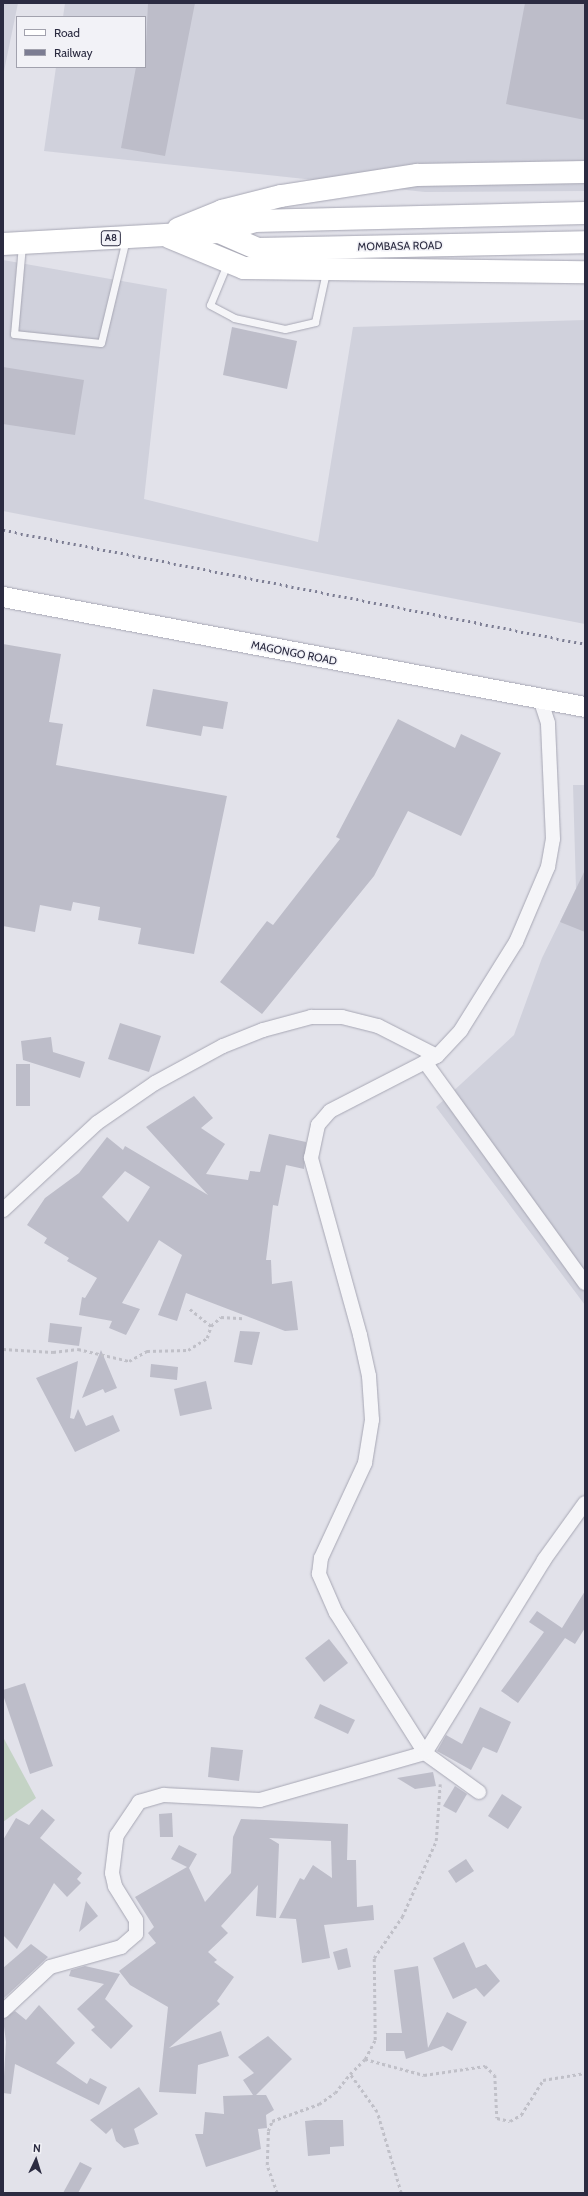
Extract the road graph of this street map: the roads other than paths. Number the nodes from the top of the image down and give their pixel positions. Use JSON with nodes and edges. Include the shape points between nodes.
{"nodes":[{"id":1,"x":585,"y":172,"type":"edge"},
{"id":2,"x":585,"y":214,"type":"edge"},
{"id":3,"x":219,"y":232,"type":"junction"},
{"id":4,"x":164,"y":235,"type":"junction"},
{"id":5,"x":126,"y":237,"type":"junction"},
{"id":6,"x":585,"y":242,"type":"edge"},
{"id":7,"x":13,"y":243,"type":"edge"},
{"id":8,"x":227,"y":262,"type":"junction"},
{"id":9,"x":326,"y":269,"type":"junction"},
{"id":10,"x":585,"y":272,"type":"edge"},
{"id":11,"x":3,"y":597,"type":"edge"},
{"id":12,"x":540,"y":698,"type":"junction"},
{"id":13,"x":585,"y":707,"type":"edge"},
{"id":14,"x":431,"y":1059,"type":"junction"},
{"id":15,"x":3,"y":1210,"type":"edge"},
{"id":16,"x":585,"y":1283,"type":"edge"},
{"id":17,"x":585,"y":1502,"type":"edge"},
{"id":18,"x":425,"y":1753,"type":"junction"},
{"id":19,"x":479,"y":1792,"type":"dead end"},
{"id":20,"x":3,"y":2011,"type":"edge"}],
"edges":[{"from":1,"to":4,"type":"highway","via":[[417,175],[281,196],[222,211]]},
{"from":2,"to":3,"type":"highway","name":"MOMBASA ROAD","via":[[254,221]]},
{"from":3,"to":4,"type":"highway","name":"MOMBASA ROAD","number":"A8"},
{"from":3,"to":6,"type":"highway","name":"MOMBASA ROAD","via":[[258,249]]},
{"from":4,"to":5,"type":"highway","name":"MOMBASA ROAD","number":"A8"},
{"from":4,"to":8,"type":"highway"},
{"from":5,"to":7,"type":"highway","name":"MOMBASA ROAD","number":"A8"},
{"from":5,"to":7,"type":"lane","via":[[101,343],[14,334]]},
{"from":8,"to":9,"type":"highway","via":[[244,268]]},
{"from":8,"to":9,"type":"lane","via":[[210,305],[234,318],[285,329],[316,322]]},
{"from":9,"to":10,"type":"highway"},
{"from":11,"to":12,"type":"street","name":"MAGONGO ROAD"},
{"from":12,"to":13,"type":"street","name":"MAGONGO ROAD"},
{"from":12,"to":14,"type":"street","via":[[548,723],[554,812],[548,867],[516,942],[461,1030]]},
{"from":14,"to":15,"type":"street","via":[[378,1026],[342,1017],[310,1018],[263,1030],[223,1046],[148,1087],[97,1123]]},
{"from":14,"to":16,"type":"street"},
{"from":14,"to":18,"type":"street","via":[[330,1111],[318,1125],[311,1158],[360,1335],[369,1376],[372,1420],[365,1462],[321,1558],[319,1574],[336,1613]]},
{"from":17,"to":18,"type":"street","via":[[544,1560]]},
{"from":18,"to":19,"type":"street","via":[[440,1767]]},
{"from":18,"to":20,"type":"street","via":[[260,1800],[164,1795],[139,1802],[117,1835],[112,1873],[115,1886],[136,1920],[136,1934],[121,1947],[50,1967]]}]}
